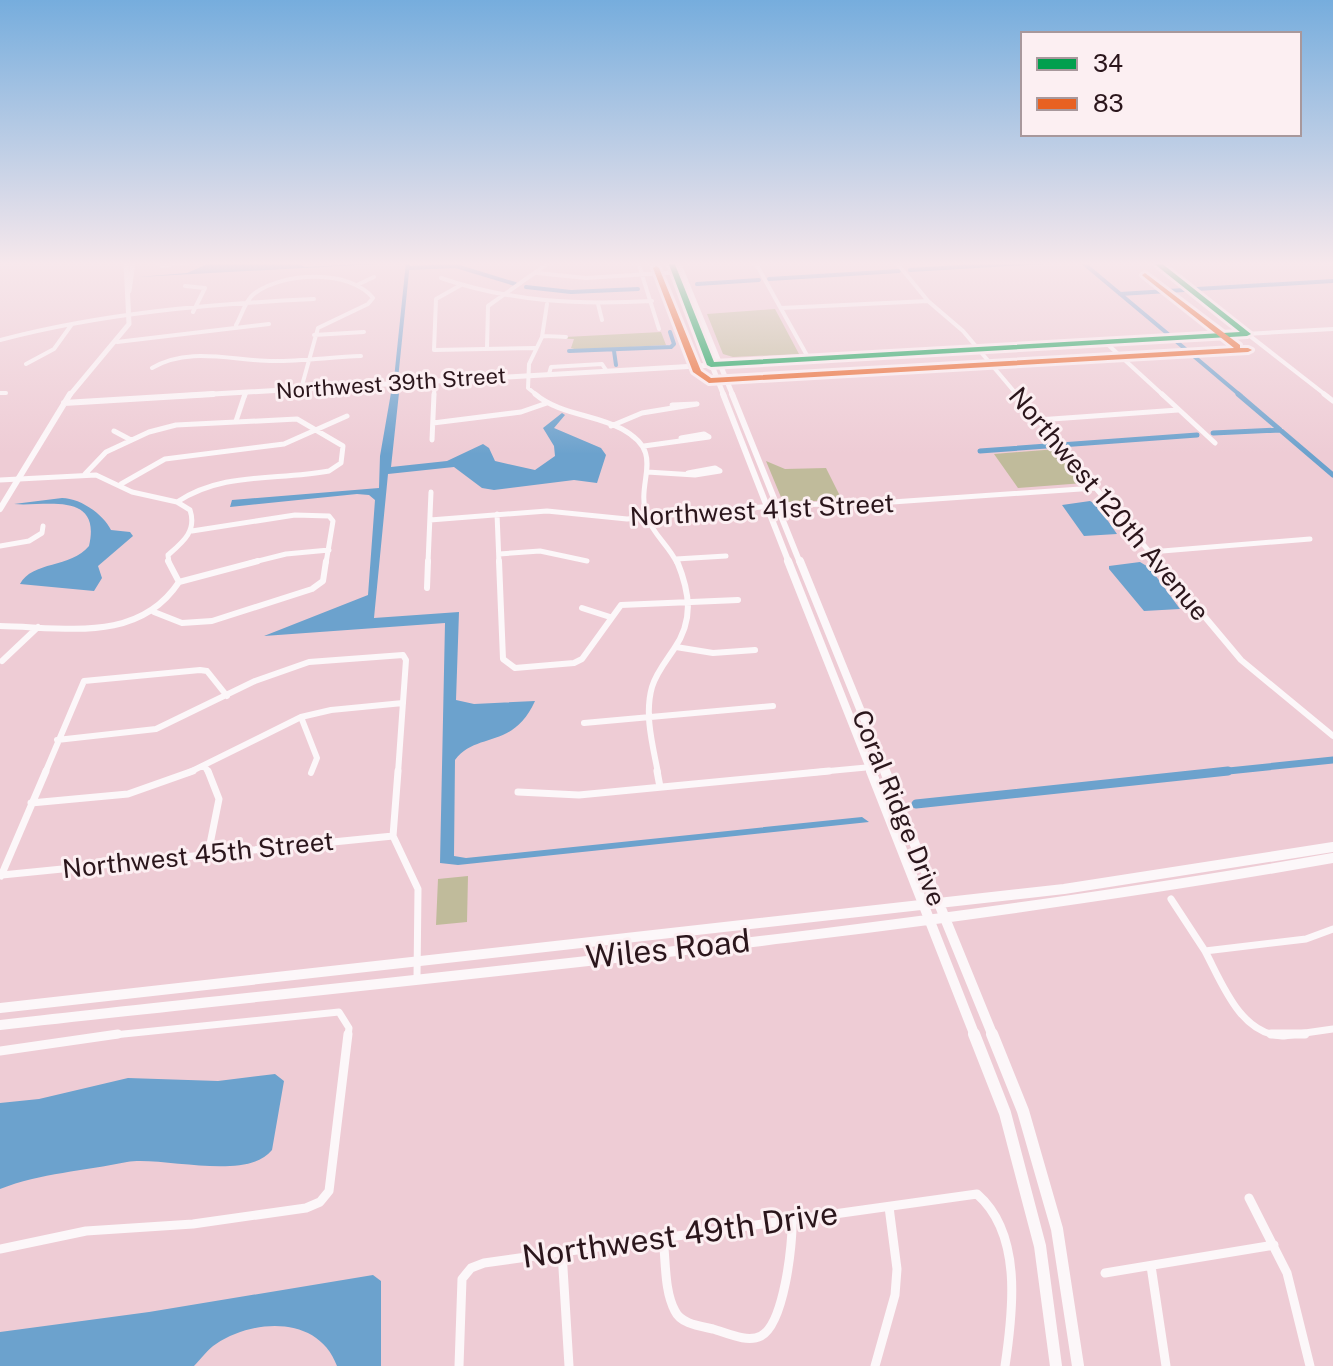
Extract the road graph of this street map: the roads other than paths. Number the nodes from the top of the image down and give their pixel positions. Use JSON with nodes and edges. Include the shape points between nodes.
{"nodes":[{"id":1,"x":64,"y":326,"type":"edge"},
{"id":2,"x":71,"y":326,"type":"edge"},
{"id":3,"x":128,"y":326,"type":"edge"},
{"id":4,"x":233,"y":326,"type":"edge"},
{"id":5,"x":325,"y":326,"type":"edge"},
{"id":6,"x":435,"y":326,"type":"edge"},
{"id":7,"x":486,"y":326,"type":"edge"},
{"id":8,"x":543,"y":326,"type":"edge"},
{"id":9,"x":658,"y":326,"type":"edge"},
{"id":10,"x":697,"y":326,"type":"edge"},
{"id":11,"x":702,"y":326,"type":"edge"},
{"id":12,"x":790,"y":326,"type":"edge"},
{"id":13,"x":954,"y":326,"type":"edge"},
{"id":14,"x":1236,"y":326,"type":"edge"},
{"id":15,"x":659,"y":329,"type":"dead end"},
{"id":16,"x":1333,"y":329,"type":"edge"},
{"id":17,"x":364,"y":332,"type":"dead end"},
{"id":18,"x":1247,"y":334,"type":"junction"},
{"id":19,"x":314,"y":335,"type":"junction"},
{"id":20,"x":543,"y":336,"type":"junction"},
{"id":21,"x":566,"y":337,"type":"dead end"},
{"id":22,"x":0,"y":340,"type":"edge"},
{"id":23,"x":117,"y":342,"type":"junction"},
{"id":24,"x":1105,"y":342,"type":"junction"},
{"id":25,"x":487,"y":348,"type":"junction"},
{"id":26,"x":535,"y":348,"type":"junction"},
{"id":27,"x":253,"y":349,"type":"dead end"},
{"id":28,"x":979,"y":349,"type":"junction"},
{"id":29,"x":361,"y":356,"type":"dead end"},
{"id":30,"x":217,"y":357,"type":"junction"},
{"id":31,"x":243,"y":358,"type":"junction"},
{"id":32,"x":308,"y":359,"type":"junction"},
{"id":33,"x":806,"y":359,"type":"junction"},
{"id":34,"x":26,"y":364,"type":"dead end"},
{"id":35,"x":212,"y":364,"type":"dead end"},
{"id":36,"x":715,"y":364,"type":"junction"},
{"id":37,"x":152,"y":368,"type":"dead end"},
{"id":38,"x":527,"y":375,"type":"junction"},
{"id":39,"x":435,"y":381,"type":"junction"},
{"id":40,"x":301,"y":389,"type":"junction"},
{"id":41,"x":246,"y":392,"type":"junction"},
{"id":42,"x":1333,"y":401,"type":"edge"},
{"id":43,"x":547,"y":402,"type":"junction"},
{"id":44,"x":64,"y":403,"type":"junction"},
{"id":45,"x":672,"y":405,"type":"dead end"},
{"id":46,"x":1178,"y":410,"type":"junction"},
{"id":47,"x":347,"y":416,"type":"dead end"},
{"id":48,"x":1038,"y":420,"type":"junction"},
{"id":49,"x":236,"y":421,"type":"junction"},
{"id":50,"x":433,"y":423,"type":"junction"},
{"id":51,"x":611,"y":426,"type":"junction"},
{"id":52,"x":1197,"y":427,"type":"dead end"},
{"id":53,"x":319,"y":429,"type":"junction"},
{"id":54,"x":114,"y":431,"type":"dead end"},
{"id":55,"x":681,"y":438,"type":"junction"},
{"id":56,"x":131,"y":440,"type":"junction"},
{"id":57,"x":432,"y":440,"type":"dead end"},
{"id":58,"x":644,"y":446,"type":"junction"},
{"id":59,"x":647,"y":472,"type":"junction"},
{"id":60,"x":688,"y":473,"type":"junction"},
{"id":61,"x":85,"y":474,"type":"junction"},
{"id":62,"x":0,"y":480,"type":"edge"},
{"id":63,"x":18,"y":480,"type":"junction"},
{"id":64,"x":121,"y":484,"type":"junction"},
{"id":65,"x":1095,"y":488,"type":"junction"},
{"id":66,"x":431,"y":492,"type":"dead end"},
{"id":67,"x":177,"y":502,"type":"junction"},
{"id":68,"x":772,"y":506,"type":"junction"},
{"id":69,"x":0,"y":509,"type":"edge"},
{"id":70,"x":497,"y":514,"type":"junction"},
{"id":71,"x":646,"y":517,"type":"junction"},
{"id":72,"x":430,"y":520,"type":"junction"},
{"id":73,"x":43,"y":526,"type":"dead end"},
{"id":74,"x":192,"y":531,"type":"junction"},
{"id":75,"x":1310,"y":539,"type":"dead end"},
{"id":76,"x":0,"y":546,"type":"edge"},
{"id":77,"x":329,"y":550,"type":"junction"},
{"id":78,"x":1150,"y":552,"type":"junction"},
{"id":79,"x":499,"y":554,"type":"junction"},
{"id":80,"x":726,"y":556,"type":"dead end"},
{"id":81,"x":676,"y":559,"type":"junction"},
{"id":82,"x":587,"y":561,"type":"dead end"},
{"id":83,"x":179,"y":582,"type":"junction"},
{"id":84,"x":427,"y":588,"type":"dead end"},
{"id":85,"x":738,"y":600,"type":"dead end"},
{"id":86,"x":688,"y":605,"type":"junction"},
{"id":87,"x":582,"y":608,"type":"dead end"},
{"id":88,"x":154,"y":612,"type":"junction"},
{"id":89,"x":610,"y":617,"type":"junction"},
{"id":90,"x":0,"y":626,"type":"edge"},
{"id":91,"x":38,"y":627,"type":"junction"},
{"id":92,"x":676,"y":647,"type":"junction"},
{"id":93,"x":755,"y":650,"type":"dead end"},
{"id":94,"x":2,"y":661,"type":"edge"},
{"id":95,"x":227,"y":696,"type":"junction"},
{"id":96,"x":403,"y":703,"type":"junction"},
{"id":97,"x":773,"y":706,"type":"dead end"},
{"id":98,"x":301,"y":717,"type":"junction"},
{"id":99,"x":651,"y":717,"type":"junction"},
{"id":100,"x":584,"y":723,"type":"dead end"},
{"id":101,"x":1333,"y":736,"type":"edge"},
{"id":102,"x":57,"y":740,"type":"junction"},
{"id":103,"x":882,"y":766,"type":"junction"},
{"id":104,"x":205,"y":767,"type":"junction"},
{"id":105,"x":869,"y":767,"type":"junction"},
{"id":106,"x":311,"y":773,"type":"dead end"},
{"id":107,"x":660,"y":787,"type":"junction"},
{"id":108,"x":518,"y":792,"type":"dead end"},
{"id":109,"x":31,"y":803,"type":"junction"},
{"id":110,"x":393,"y":836,"type":"junction"},
{"id":111,"x":1333,"y":847,"type":"edge"},
{"id":112,"x":208,"y":854,"type":"junction"},
{"id":113,"x":1333,"y":858,"type":"edge"},
{"id":114,"x":1,"y":876,"type":"edge"},
{"id":115,"x":1171,"y":899,"type":"dead end"},
{"id":116,"x":938,"y":903,"type":"junction"},
{"id":117,"x":923,"y":905,"type":"junction"},
{"id":118,"x":945,"y":918,"type":"junction"},
{"id":119,"x":929,"y":920,"type":"junction"},
{"id":120,"x":1333,"y":929,"type":"edge"},
{"id":121,"x":1205,"y":951,"type":"junction"},
{"id":122,"x":417,"y":962,"type":"junction"},
{"id":123,"x":417,"y":978,"type":"junction"},
{"id":124,"x":0,"y":1008,"type":"edge"},
{"id":125,"x":0,"y":1025,"type":"edge"},
{"id":126,"x":1333,"y":1029,"type":"edge"},
{"id":127,"x":0,"y":1051,"type":"edge"},
{"id":128,"x":1249,"y":1198,"type":"dead end"},
{"id":129,"x":889,"y":1207,"type":"junction"},
{"id":130,"x":792,"y":1219,"type":"junction"},
{"id":131,"x":663,"y":1238,"type":"junction"},
{"id":132,"x":1274,"y":1245,"type":"junction"},
{"id":133,"x":0,"y":1249,"type":"edge"},
{"id":134,"x":562,"y":1252,"type":"junction"},
{"id":135,"x":1151,"y":1266,"type":"junction"},
{"id":136,"x":1105,"y":1273,"type":"dead end"},
{"id":137,"x":459,"y":1366,"type":"edge"},
{"id":138,"x":569,"y":1366,"type":"edge"},
{"id":139,"x":875,"y":1366,"type":"edge"},
{"id":140,"x":1005,"y":1366,"type":"edge"},
{"id":141,"x":1056,"y":1366,"type":"edge"},
{"id":142,"x":1078,"y":1366,"type":"edge"},
{"id":143,"x":1166,"y":1366,"type":"edge"},
{"id":144,"x":1310,"y":1366,"type":"edge"}],
"edges":[{"from":1,"to":22,"type":"street"},
{"from":2,"to":34,"type":"street","via":[[57,345]]},
{"from":3,"to":23,"type":"main road"},
{"from":4,"to":23,"type":"street"},
{"from":5,"to":19,"type":"street"},
{"from":6,"to":25,"type":"street","via":[[434,350]]},
{"from":7,"to":25,"type":"street"},
{"from":8,"to":20,"type":"street"},
{"from":9,"to":15,"type":"street"},
{"from":10,"to":36,"type":"main road","name":"Coral Ridge Drive"},
{"from":11,"to":36,"type":"main road","name":"Coral Ridge Drive"},
{"from":12,"to":33,"type":"street"},
{"from":13,"to":28,"type":"street","name":"Northwest 120th Avenue"},
{"from":14,"to":18,"type":"street"},
{"from":16,"to":18,"type":"street","name":"Northwest 39th Street"},
{"from":17,"to":19,"type":"street"},
{"from":18,"to":24,"type":"street","name":"Northwest 39th Street"},
{"from":18,"to":42,"type":"street"},
{"from":19,"to":32,"type":"street"},
{"from":20,"to":21,"type":"street"},
{"from":20,"to":26,"type":"street"},
{"from":23,"to":44,"type":"main road","via":[[88,369]]},
{"from":24,"to":28,"type":"street","name":"Northwest 39th Street"},
{"from":24,"to":46,"type":"street"},
{"from":25,"to":26,"type":"street"},
{"from":26,"to":38,"type":"street"},
{"from":27,"to":31,"type":"street"},
{"from":28,"to":33,"type":"street","name":"Northwest 39th Street"},
{"from":28,"to":48,"type":"street","name":"Northwest 120th Avenue"},
{"from":29,"to":32,"type":"street"},
{"from":30,"to":31,"type":"street"},
{"from":30,"to":35,"type":"street"},
{"from":30,"to":37,"type":"street","via":[[172,359]]},
{"from":31,"to":32,"type":"street"},
{"from":32,"to":40,"type":"street"},
{"from":33,"to":36,"type":"street","name":"Northwest 39th Street"},
{"from":36,"to":38,"type":"main road","name":"Northwest 39th Street"},
{"from":36,"to":68,"type":"main road","name":"Coral Ridge Drive"},
{"from":38,"to":39,"type":"main road","name":"Northwest 39th Street"},
{"from":38,"to":43,"type":"street","via":[[528,388]]},
{"from":39,"to":40,"type":"main road","name":"Northwest 39th Street"},
{"from":39,"to":50,"type":"street"},
{"from":40,"to":41,"type":"main road","name":"Northwest 39th Street"},
{"from":41,"to":44,"type":"main road","name":"Northwest 39th Street"},
{"from":41,"to":49,"type":"street"},
{"from":43,"to":50,"type":"street","via":[[521,412]]},
{"from":43,"to":51,"type":"street"},
{"from":44,"to":63,"type":"main road"},
{"from":45,"to":51,"type":"street"},
{"from":46,"to":48,"type":"street"},
{"from":46,"to":52,"type":"street"},
{"from":47,"to":53,"type":"street"},
{"from":48,"to":65,"type":"street","name":"Northwest 120th Avenue"},
{"from":49,"to":53,"type":"street","via":[[297,419]]},
{"from":49,"to":56,"type":"street","via":[[176,425]]},
{"from":50,"to":57,"type":"street"},
{"from":51,"to":58,"type":"street"},
{"from":53,"to":64,"type":"street","via":[[272,447],[165,459]]},
{"from":53,"to":67,"type":"street","via":[[343,446],[344,457],[336,467],[319,473],[223,480],[199,487]]},
{"from":54,"to":56,"type":"street"},
{"from":55,"to":55,"type":"street","via":[[686,440],[709,437],[704,434]]},
{"from":55,"to":58,"type":"street"},
{"from":56,"to":61,"type":"street","via":[[106,452]]},
{"from":58,"to":59,"type":"street"},
{"from":59,"to":60,"type":"street"},
{"from":59,"to":71,"type":"street","via":[[642,495]]},
{"from":60,"to":60,"type":"street","via":[[695,475],[720,471],[715,468]]},
{"from":61,"to":63,"type":"street"},
{"from":61,"to":64,"type":"street"},
{"from":62,"to":63,"type":"street"},
{"from":63,"to":69,"type":"main road"},
{"from":64,"to":67,"type":"street","via":[[132,492]]},
{"from":65,"to":68,"type":"street","name":"Northwest 41st Street"},
{"from":65,"to":78,"type":"street","name":"Northwest 120th Avenue"},
{"from":66,"to":72,"type":"street"},
{"from":67,"to":74,"type":"street","via":[[190,510]]},
{"from":68,"to":71,"type":"street","name":"Northwest 41st Street"},
{"from":68,"to":103,"type":"main road","name":"Coral Ridge Drive"},
{"from":68,"to":105,"type":"main road","name":"Coral Ridge Drive"},
{"from":70,"to":71,"type":"street","name":"Northwest 41st Street","via":[[547,511]]},
{"from":70,"to":72,"type":"street","name":"Northwest 41st Street"},
{"from":70,"to":79,"type":"street"},
{"from":71,"to":81,"type":"street"},
{"from":72,"to":84,"type":"street"},
{"from":73,"to":76,"type":"street","via":[[42,533],[29,541]]},
{"from":74,"to":77,"type":"street","via":[[329,516]]},
{"from":74,"to":83,"type":"street","via":[[167,562]]},
{"from":75,"to":78,"type":"street"},
{"from":77,"to":83,"type":"street","via":[[267,558]]},
{"from":77,"to":88,"type":"street","via":[[318,586],[213,621],[174,623]]},
{"from":78,"to":101,"type":"street","name":"Northwest 120th Avenue","via":[[1247,666]]},
{"from":79,"to":82,"type":"street","via":[[540,551]]},
{"from":79,"to":89,"type":"street","via":[[503,659],[508,665],[574,663]]},
{"from":80,"to":81,"type":"street"},
{"from":81,"to":86,"type":"street"},
{"from":83,"to":88,"type":"street"},
{"from":85,"to":86,"type":"street"},
{"from":86,"to":89,"type":"street","via":[[621,605]]},
{"from":86,"to":92,"type":"street"},
{"from":87,"to":89,"type":"street"},
{"from":88,"to":91,"type":"street","via":[[91,628]]},
{"from":90,"to":91,"type":"street"},
{"from":91,"to":94,"type":"street"},
{"from":92,"to":93,"type":"street","via":[[713,653]]},
{"from":92,"to":99,"type":"street","via":[[654,683]]},
{"from":95,"to":96,"type":"street","via":[[309,662],[403,655]]},
{"from":95,"to":102,"type":"street","via":[[156,729]]},
{"from":95,"to":102,"type":"street","via":[[207,671],[200,670],[84,681]]},
{"from":96,"to":98,"type":"street"},
{"from":96,"to":110,"type":"street"},
{"from":97,"to":99,"type":"street"},
{"from":98,"to":104,"type":"street"},
{"from":98,"to":106,"type":"street","via":[[317,758]]},
{"from":99,"to":100,"type":"street"},
{"from":99,"to":107,"type":"street"},
{"from":102,"to":109,"type":"street"},
{"from":103,"to":105,"type":"street"},
{"from":103,"to":116,"type":"main road","name":"Coral Ridge Drive"},
{"from":104,"to":109,"type":"street","via":[[128,794]]},
{"from":104,"to":112,"type":"street","via":[[221,800]]},
{"from":105,"to":107,"type":"street"},
{"from":105,"to":117,"type":"main road","name":"Coral Ridge Drive"},
{"from":107,"to":108,"type":"street","via":[[579,795]]},
{"from":109,"to":114,"type":"street"},
{"from":110,"to":112,"type":"street","name":"Northwest 45th Street"},
{"from":110,"to":122,"type":"street","via":[[418,889]]},
{"from":111,"to":116,"type":"main road","name":"Wiles Road"},
{"from":112,"to":114,"type":"street","name":"Northwest 45th Street"},
{"from":113,"to":118,"type":"main road","name":"Wiles Road"},
{"from":115,"to":121,"type":"street"},
{"from":116,"to":117,"type":"main road","name":"Wiles Road"},
{"from":116,"to":118,"type":"main road","name":"Coral Ridge Drive"},
{"from":117,"to":119,"type":"main road","name":"Coral Ridge Drive"},
{"from":117,"to":122,"type":"main road","name":"Wiles Road"},
{"from":118,"to":119,"type":"main road","name":"Wiles Road"},
{"from":118,"to":142,"type":"main road","name":"Coral Ridge Drive","via":[[1039,1160],[1062,1257]]},
{"from":119,"to":123,"type":"main road","name":"Wiles Road"},
{"from":119,"to":141,"type":"main road","name":"Coral Ridge Drive","via":[[1020,1162],[1044,1273]]},
{"from":120,"to":121,"type":"street","via":[[1306,939]]},
{"from":121,"to":126,"type":"street","via":[[1241,1012],[1264,1033]]},
{"from":122,"to":123,"type":"street"},
{"from":122,"to":124,"type":"main road","name":"Wiles Road"},
{"from":123,"to":125,"type":"main road","name":"Wiles Road"},
{"from":127,"to":133,"type":"street","via":[[170,1027],[339,1012],[349,1028],[329,1191],[320,1202],[193,1224],[86,1231]]},
{"from":128,"to":132,"type":"street"},
{"from":129,"to":130,"type":"street","name":"Northwest 49th Drive"},
{"from":129,"to":139,"type":"street","via":[[895,1295]]},
{"from":129,"to":140,"type":"street","name":"Northwest 49th Drive","via":[[977,1194],[998,1212],[1013,1306]]},
{"from":130,"to":131,"type":"street","name":"Northwest 49th Drive"},
{"from":130,"to":131,"type":"street","via":[[793,1251],[771,1328],[759,1337],[745,1338],[676,1315]]},
{"from":131,"to":134,"type":"street","name":"Northwest 49th Drive"},
{"from":132,"to":135,"type":"street"},
{"from":132,"to":144,"type":"street","via":[[1295,1297]]},
{"from":134,"to":137,"type":"street","name":"Northwest 49th Drive","via":[[471,1268],[462,1279]]},
{"from":134,"to":138,"type":"street"},
{"from":135,"to":136,"type":"street"},
{"from":135,"to":143,"type":"street"}]}
